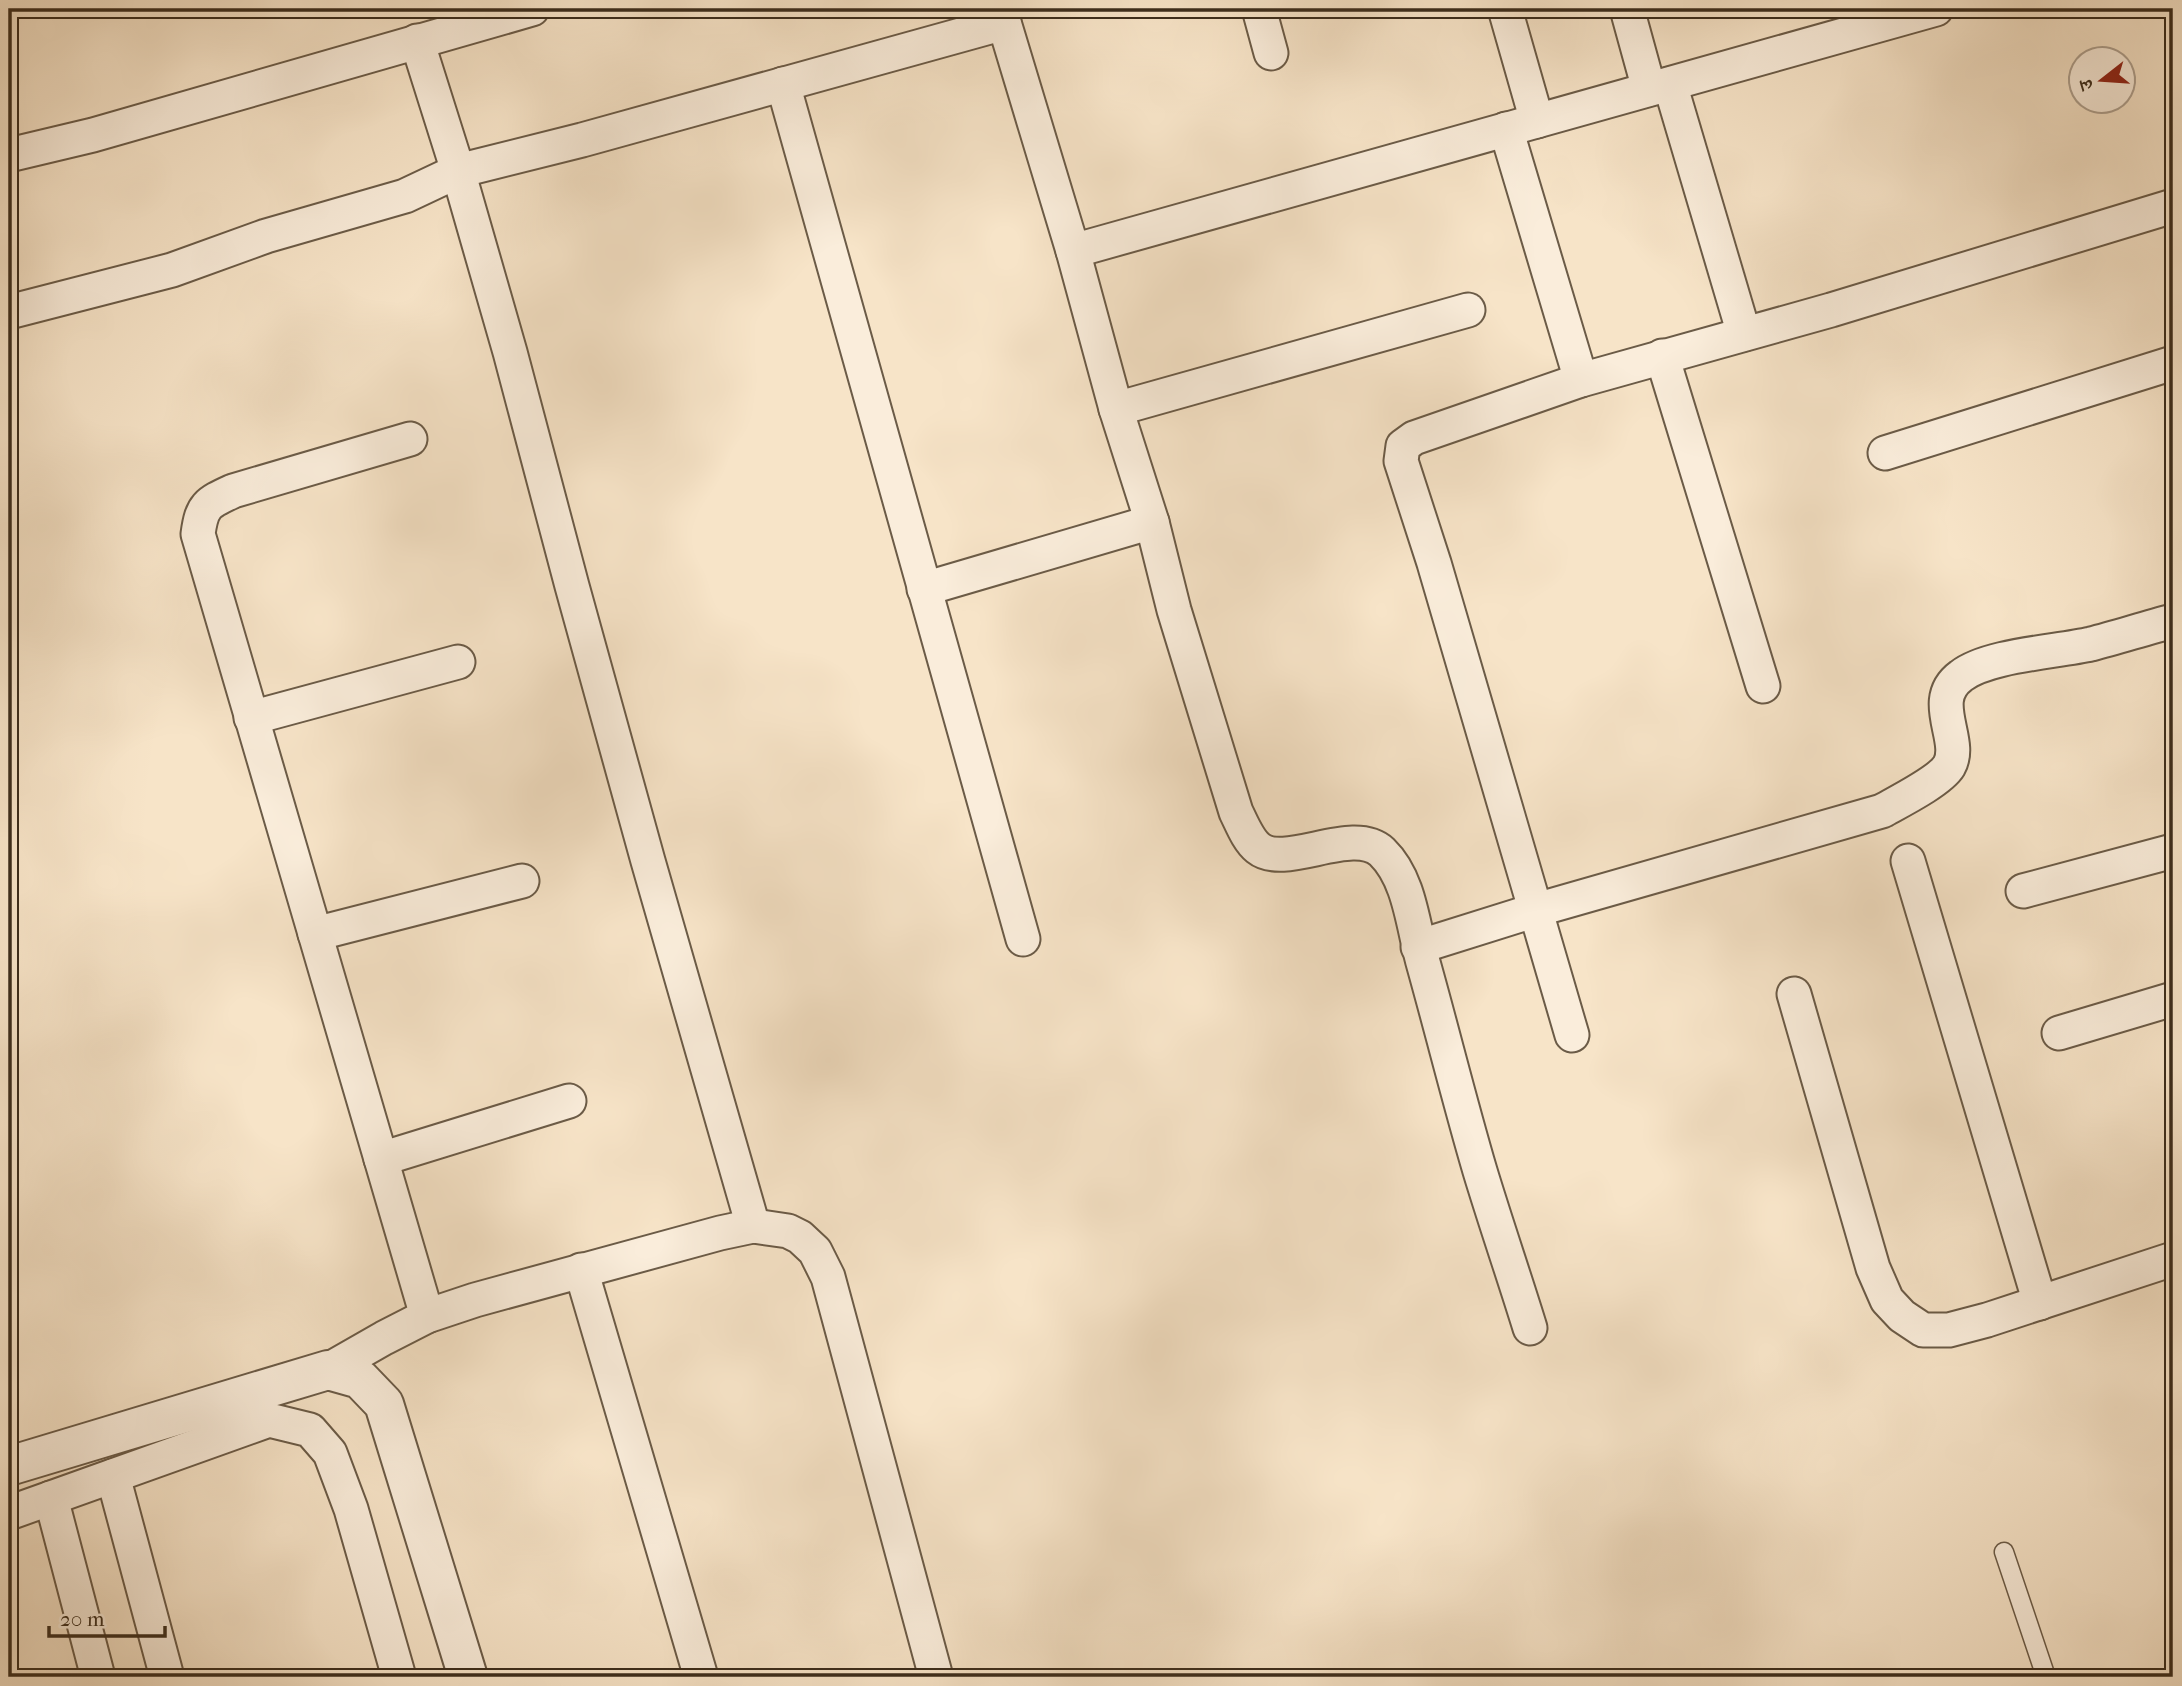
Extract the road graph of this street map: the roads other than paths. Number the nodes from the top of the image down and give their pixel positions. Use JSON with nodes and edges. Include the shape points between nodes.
{"nodes":[{"id":1,"x":532,"y":9,"type":"edge"},
{"id":2,"x":1258,"y":9,"type":"edge"},
{"id":3,"x":1505,"y":9,"type":"edge"},
{"id":4,"x":1627,"y":9,"type":"edge"},
{"id":5,"x":1936,"y":9,"type":"edge"},
{"id":6,"x":1002,"y":16,"type":"edge"},
{"id":7,"x":1861,"y":19,"type":"edge"},
{"id":8,"x":417,"y":41,"type":"junction"},
{"id":9,"x":1271,"y":53,"type":"dead end"},
{"id":10,"x":783,"y":84,"type":"junction"},
{"id":11,"x":1660,"y":86,"type":"junction"},
{"id":12,"x":1521,"y":125,"type":"junction"},
{"id":13,"x":9,"y":155,"type":"edge"},
{"id":14,"x":458,"y":171,"type":"junction"},
{"id":15,"x":2173,"y":206,"type":"edge"},
{"id":16,"x":1073,"y":251,"type":"junction"},
{"id":17,"x":1468,"y":310,"type":"dead end"},
{"id":18,"x":9,"y":312,"type":"edge"},
{"id":19,"x":1744,"y":334,"type":"junction"},
{"id":20,"x":1662,"y":356,"type":"junction"},
{"id":21,"x":2173,"y":363,"type":"edge"},
{"id":22,"x":1581,"y":380,"type":"junction"},
{"id":23,"x":1116,"y":409,"type":"junction"},
{"id":24,"x":410,"y":439,"type":"dead end"},
{"id":25,"x":1885,"y":453,"type":"dead end"},
{"id":26,"x":1152,"y":522,"type":"junction"},
{"id":27,"x":924,"y":589,"type":"junction"},
{"id":28,"x":2173,"y":621,"type":"edge"},
{"id":29,"x":458,"y":662,"type":"dead end"},
{"id":30,"x":1763,"y":686,"type":"dead end"},
{"id":31,"x":251,"y":718,"type":"junction"},
{"id":32,"x":2173,"y":851,"type":"edge"},
{"id":33,"x":1908,"y":861,"type":"dead end"},
{"id":34,"x":522,"y":881,"type":"dead end"},
{"id":35,"x":2023,"y":891,"type":"dead end"},
{"id":36,"x":1536,"y":910,"type":"junction"},
{"id":37,"x":315,"y":934,"type":"junction"},
{"id":38,"x":1023,"y":939,"type":"dead end"},
{"id":39,"x":1418,"y":947,"type":"junction"},
{"id":40,"x":1794,"y":993,"type":"dead end"},
{"id":41,"x":2173,"y":999,"type":"edge"},
{"id":42,"x":2059,"y":1033,"type":"dead end"},
{"id":43,"x":1572,"y":1035,"type":"dead end"},
{"id":44,"x":569,"y":1101,"type":"dead end"},
{"id":45,"x":381,"y":1159,"type":"junction"},
{"id":46,"x":753,"y":1226,"type":"junction"},
{"id":47,"x":2173,"y":1259,"type":"edge"},
{"id":48,"x":581,"y":1270,"type":"junction"},
{"id":49,"x":2040,"y":1303,"type":"junction"},
{"id":50,"x":427,"y":1316,"type":"junction"},
{"id":51,"x":1530,"y":1328,"type":"dead end"},
{"id":52,"x":328,"y":1370,"type":"junction"},
{"id":53,"x":9,"y":1466,"type":"edge"},
{"id":54,"x":113,"y":1476,"type":"junction"},
{"id":55,"x":51,"y":1499,"type":"junction"},
{"id":56,"x":9,"y":1513,"type":"edge"},
{"id":57,"x":2004,"y":1552,"type":"dead end"},
{"id":58,"x":98,"y":1677,"type":"edge"},
{"id":59,"x":167,"y":1677,"type":"edge"},
{"id":60,"x":399,"y":1677,"type":"edge"},
{"id":61,"x":468,"y":1677,"type":"edge"},
{"id":62,"x":701,"y":1677,"type":"edge"},
{"id":63,"x":936,"y":1677,"type":"edge"},
{"id":64,"x":2046,"y":1677,"type":"edge"}],
"edges":[{"from":1,"to":8,"type":"street"},
{"from":2,"to":9,"type":"street"},
{"from":3,"to":12,"type":"street"},
{"from":4,"to":11,"type":"street"},
{"from":5,"to":7,"type":"street"},
{"from":6,"to":10,"type":"street"},
{"from":6,"to":16,"type":"street"},
{"from":7,"to":11,"type":"street"},
{"from":8,"to":13,"type":"street"},
{"from":8,"to":14,"type":"street"},
{"from":10,"to":14,"type":"street"},
{"from":10,"to":27,"type":"street"},
{"from":11,"to":12,"type":"street"},
{"from":11,"to":19,"type":"street"},
{"from":12,"to":16,"type":"street"},
{"from":12,"to":22,"type":"street"},
{"from":14,"to":18,"type":"street","via":[[405,196],[266,236],[172,270]]},
{"from":14,"to":46,"type":"street"},
{"from":15,"to":19,"type":"street"},
{"from":16,"to":23,"type":"street"},
{"from":17,"to":23,"type":"street"},
{"from":19,"to":20,"type":"street"},
{"from":20,"to":22,"type":"street"},
{"from":20,"to":30,"type":"street"},
{"from":21,"to":25,"type":"street"},
{"from":22,"to":36,"type":"street","via":[[1414,438],[1404,446],[1401,461]]},
{"from":23,"to":26,"type":"street"},
{"from":24,"to":31,"type":"street","via":[[233,491],[211,501],[201,515],[198,534]]},
{"from":26,"to":27,"type":"street"},
{"from":26,"to":39,"type":"street","via":[[1206,721],[1247,834],[1259,849],[1272,854],[1359,844],[1380,850],[1398,873]]},
{"from":27,"to":38,"type":"street"},
{"from":28,"to":36,"type":"street","via":[[2090,644],[1988,663],[1960,676],[1949,691],[1945,711],[1952,751],[1949,766],[1882,811]]},
{"from":29,"to":31,"type":"street"},
{"from":31,"to":37,"type":"street"},
{"from":32,"to":35,"type":"street"},
{"from":33,"to":49,"type":"street"},
{"from":34,"to":37,"type":"street"},
{"from":36,"to":39,"type":"street"},
{"from":36,"to":43,"type":"street"},
{"from":37,"to":45,"type":"street"},
{"from":39,"to":51,"type":"street","via":[[1480,1171]]},
{"from":40,"to":49,"type":"street","via":[[1873,1268],[1887,1300],[1923,1329],[1949,1330]]},
{"from":41,"to":42,"type":"street"},
{"from":44,"to":45,"type":"street"},
{"from":45,"to":50,"type":"street"},
{"from":46,"to":48,"type":"street"},
{"from":46,"to":63,"type":"street","via":[[800,1237],[815,1251],[828,1277]]},
{"from":47,"to":49,"type":"street"},
{"from":48,"to":50,"type":"street"},
{"from":48,"to":62,"type":"street"},
{"from":50,"to":52,"type":"street"},
{"from":52,"to":53,"type":"street"},
{"from":52,"to":61,"type":"street","via":[[360,1379],[384,1404]]},
{"from":54,"to":55,"type":"street"},
{"from":54,"to":59,"type":"street"},
{"from":54,"to":60,"type":"street","via":[[268,1420],[310,1430],[330,1453],[351,1509]]},
{"from":55,"to":56,"type":"street"},
{"from":55,"to":58,"type":"street"},
{"from":57,"to":64,"type":"lane"}]}
